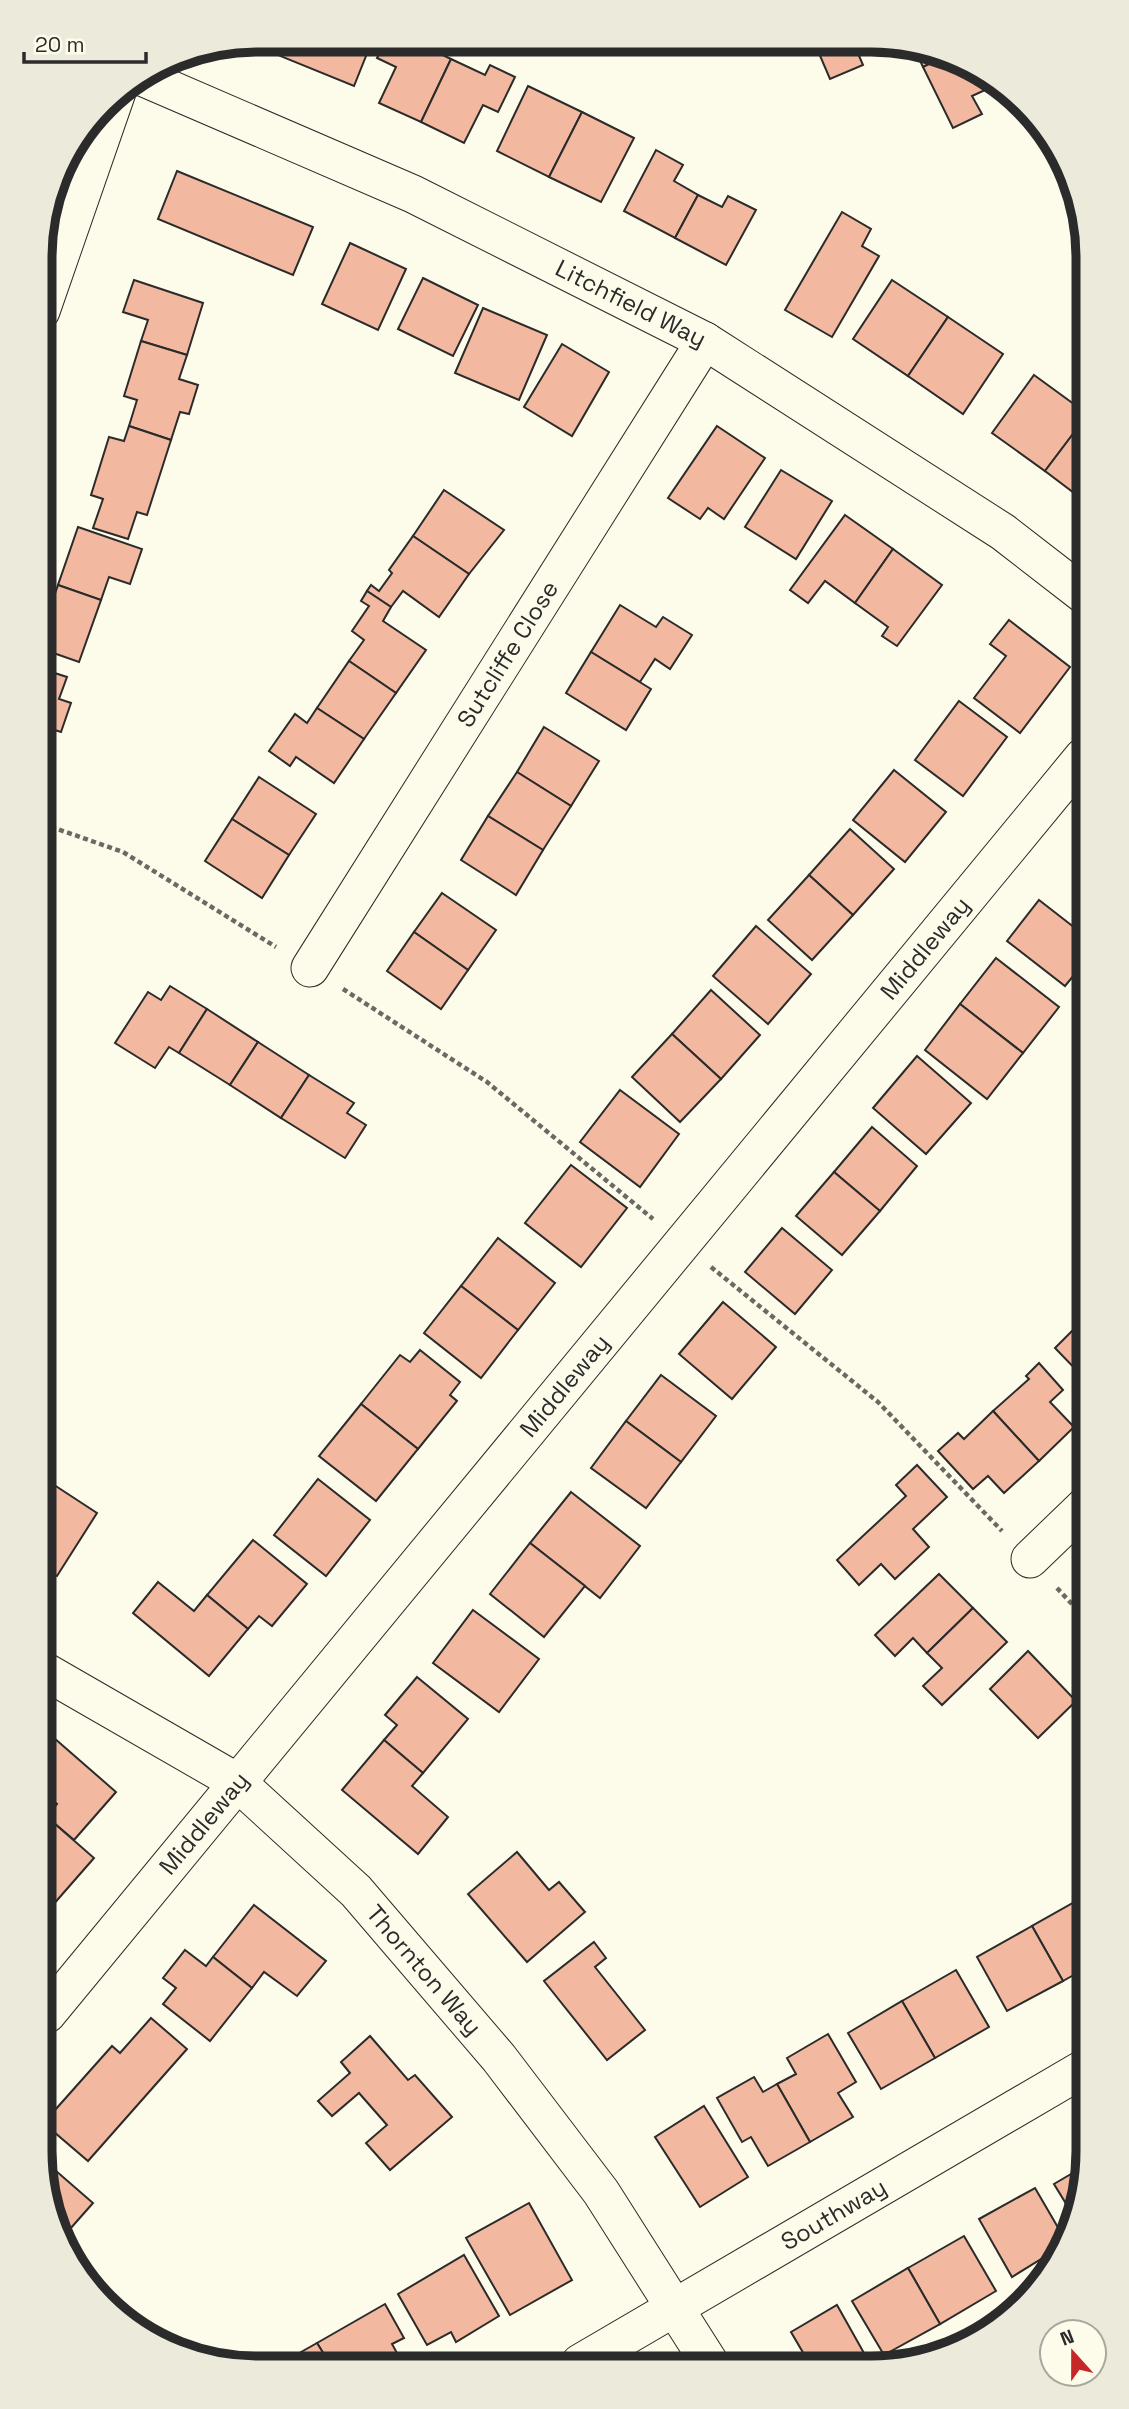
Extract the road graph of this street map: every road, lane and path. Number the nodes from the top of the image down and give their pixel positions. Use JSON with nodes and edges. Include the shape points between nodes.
{"nodes":[{"id":1,"x":153,"y":82,"type":"edge"},
{"id":2,"x":109,"y":115,"type":"edge"},
{"id":3,"x":53,"y":277,"type":"edge"},
{"id":4,"x":705,"y":341,"type":"junction"},
{"id":5,"x":1076,"y":589,"type":"edge"},
{"id":6,"x":1076,"y":766,"type":"edge"},
{"id":7,"x":53,"y":827,"type":"edge"},
{"id":8,"x":310,"y":968,"type":"junction"},
{"id":9,"x":683,"y":1244,"type":"junction"},
{"id":10,"x":1076,"y":1515,"type":"edge"},
{"id":11,"x":1030,"y":1559,"type":"junction"},
{"id":12,"x":1076,"y":1608,"type":"edge"},
{"id":13,"x":52,"y":1676,"type":"edge"},
{"id":14,"x":237,"y":1782,"type":"junction"},
{"id":15,"x":52,"y":2008,"type":"edge"},
{"id":16,"x":1076,"y":2073,"type":"edge"},
{"id":17,"x":676,"y":2308,"type":"junction"},
{"id":18,"x":592,"y":2356,"type":"edge"},
{"id":19,"x":705,"y":2356,"type":"edge"}],
"edges":[{"from":1,"to":4,"type":"street","name":"Litchfield Way","via":[[413,194]]},
{"from":2,"to":3,"type":"street"},
{"from":4,"to":5,"type":"street","name":"Litchfield Way","via":[[1003,532]]},
{"from":4,"to":8,"type":"street","name":"Sutcliffe Close"},
{"from":6,"to":9,"type":"street","name":"Middleway"},
{"from":7,"to":8,"type":"path","via":[[123,852]]},
{"from":8,"to":9,"type":"path","via":[[487,1082]]},
{"from":9,"to":11,"type":"path","via":[[878,1402]]},
{"from":9,"to":14,"type":"street","name":"Middleway"},
{"from":10,"to":11,"type":"street"},
{"from":11,"to":12,"type":"path"},
{"from":13,"to":14,"type":"street","name":"Thornton Way"},
{"from":14,"to":15,"type":"street","name":"Middleway"},
{"from":14,"to":17,"type":"street","name":"Thornton Way","via":[[356,1891],[499,2058],[601,2192]]},
{"from":16,"to":17,"type":"street","name":"Southway"},
{"from":17,"to":18,"type":"street","name":"Southway"},
{"from":17,"to":19,"type":"street","name":"Thornton Way"}]}
